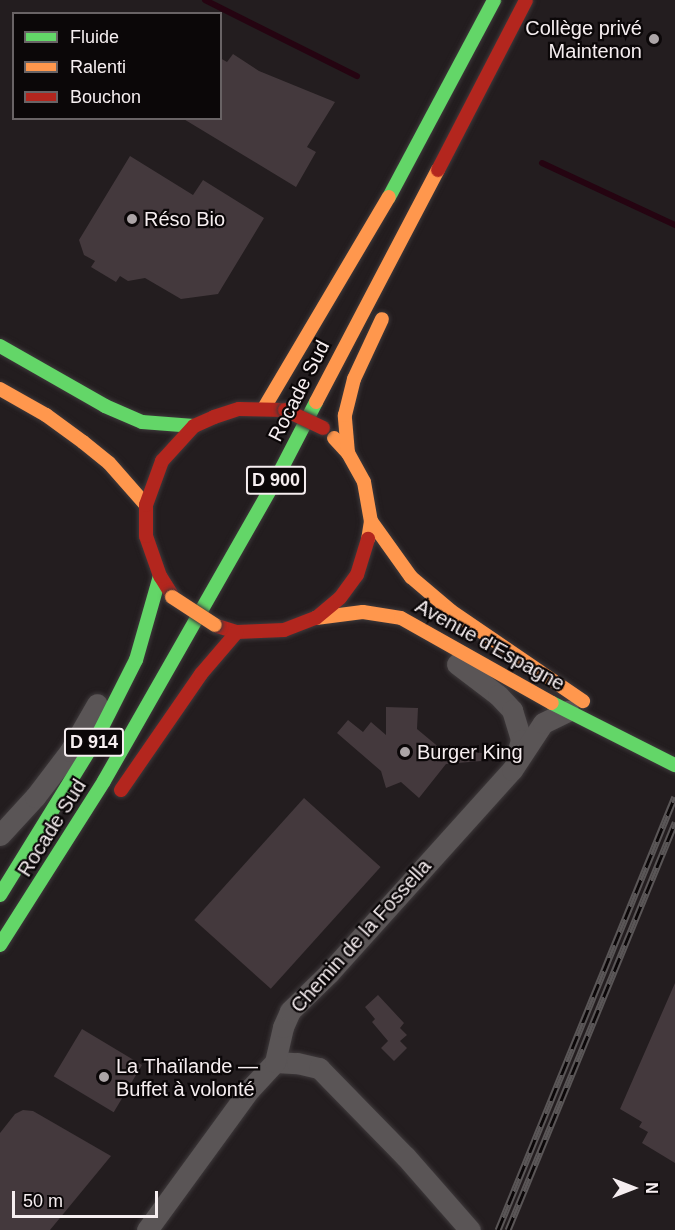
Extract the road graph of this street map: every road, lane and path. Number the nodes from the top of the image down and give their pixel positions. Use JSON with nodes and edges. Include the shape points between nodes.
{"nodes":[{"id":1,"x":494,"y":0,"type":"edge"},
{"id":2,"x":508,"y":0,"type":"edge"},
{"id":3,"x":526,"y":0,"type":"edge"},
{"id":4,"x":538,"y":0,"type":"edge"},
{"id":5,"x":488,"y":42,"type":"dead end"},
{"id":6,"x":413,"y":186,"type":"dead end"},
{"id":7,"x":434,"y":209,"type":"dead end"},
{"id":8,"x":389,"y":304,"type":"dead end"},
{"id":9,"x":0,"y":346,"type":"edge"},
{"id":10,"x":0,"y":390,"type":"edge"},
{"id":11,"x":264,"y":408,"type":"junction"},
{"id":12,"x":194,"y":426,"type":"junction"},
{"id":13,"x":348,"y":453,"type":"junction"},
{"id":14,"x":146,"y":505,"type":"junction"},
{"id":15,"x":371,"y":520,"type":"junction"},
{"id":16,"x":160,"y":576,"type":"junction"},
{"id":17,"x":316,"y":618,"type":"junction"},
{"id":18,"x":423,"y":629,"type":"junction"},
{"id":19,"x":237,"y":632,"type":"junction"},
{"id":20,"x":142,"y":644,"type":"junction"},
{"id":21,"x":568,"y":711,"type":"junction"},
{"id":22,"x":637,"y":744,"type":"junction"},
{"id":23,"x":675,"y":765,"type":"edge"},
{"id":24,"x":513,"y":770,"type":"junction"},
{"id":25,"x":115,"y":800,"type":"dead end"},
{"id":26,"x":0,"y":835,"type":"edge"},
{"id":27,"x":0,"y":895,"type":"edge"},
{"id":28,"x":0,"y":921,"type":"edge"},
{"id":29,"x":0,"y":945,"type":"edge"},
{"id":30,"x":275,"y":1062,"type":"junction"},
{"id":31,"x":147,"y":1230,"type":"edge"},
{"id":32,"x":470,"y":1230,"type":"edge"}],
"edges":[{"from":1,"to":11,"type":"main road","name":"Rocade Sud","via":[[392,193]]},
{"from":2,"to":5,"type":"main road"},
{"from":3,"to":29,"type":"main road","name":"Rocade Sud","number":"D 900","via":[[272,488],[104,780]]},
{"from":4,"to":7,"type":"main road"},
{"from":6,"to":28,"type":"main road","name":"Rocade Sud","number":"D 900","via":[[261,483],[191,608],[93,775]]},
{"from":8,"to":13,"type":"main road","via":[[354,379],[345,415]]},
{"from":9,"to":12,"type":"main road","via":[[105,406],[142,422]]},
{"from":10,"to":14,"type":"main road","via":[[46,415],[83,442]]},
{"from":11,"to":12,"type":"main road","via":[[239,409]]},
{"from":11,"to":13,"type":"main road","bridge":true,"via":[[304,417],[323,428]]},
{"from":12,"to":14,"type":"main road","via":[[162,461]]},
{"from":13,"to":15,"type":"main road","via":[[364,482]]},
{"from":14,"to":16,"type":"main road","via":[[146,536]]},
{"from":15,"to":17,"type":"main road","via":[[357,575],[340,598]]},
{"from":15,"to":22,"type":"main road","name":"Avenue d'Espagne","via":[[411,577],[443,604],[580,698]]},
{"from":16,"to":19,"type":"main road","bridge":true,"via":[[172,597],[193,614]]},
{"from":16,"to":20,"type":"main road","number":"D 914"},
{"from":17,"to":18,"type":"main road","name":"Avenue d'Espagne","via":[[363,612],[401,618]]},
{"from":17,"to":19,"type":"main road","via":[[285,630]]},
{"from":18,"to":21,"type":"main road","name":"Avenue d'Espagne"},
{"from":18,"to":24,"type":"street","name":"Chemin de la Fossella","via":[[442,656],[462,667],[512,710],[521,740]]},
{"from":19,"to":25,"type":"main road","number":"D 914","via":[[201,674]]},
{"from":20,"to":26,"type":"street","via":[[120,665],[69,751]]},
{"from":20,"to":27,"type":"main road","number":"D 914","via":[[95,741]]},
{"from":21,"to":22,"type":"main road","name":"Avenue d'Espagne"},
{"from":21,"to":24,"type":"street","name":"Chemin de la Fossella","via":[[543,723]]},
{"from":22,"to":23,"type":"main road","name":"Avenue d'Espagne"},
{"from":24,"to":30,"type":"street","name":"Chemin de la Fossella","via":[[290,1011]]},
{"from":30,"to":31,"type":"street","name":"Chemin de la Fossella","via":[[250,1089]]},
{"from":30,"to":32,"type":"street","via":[[319,1068],[406,1156]]}]}
